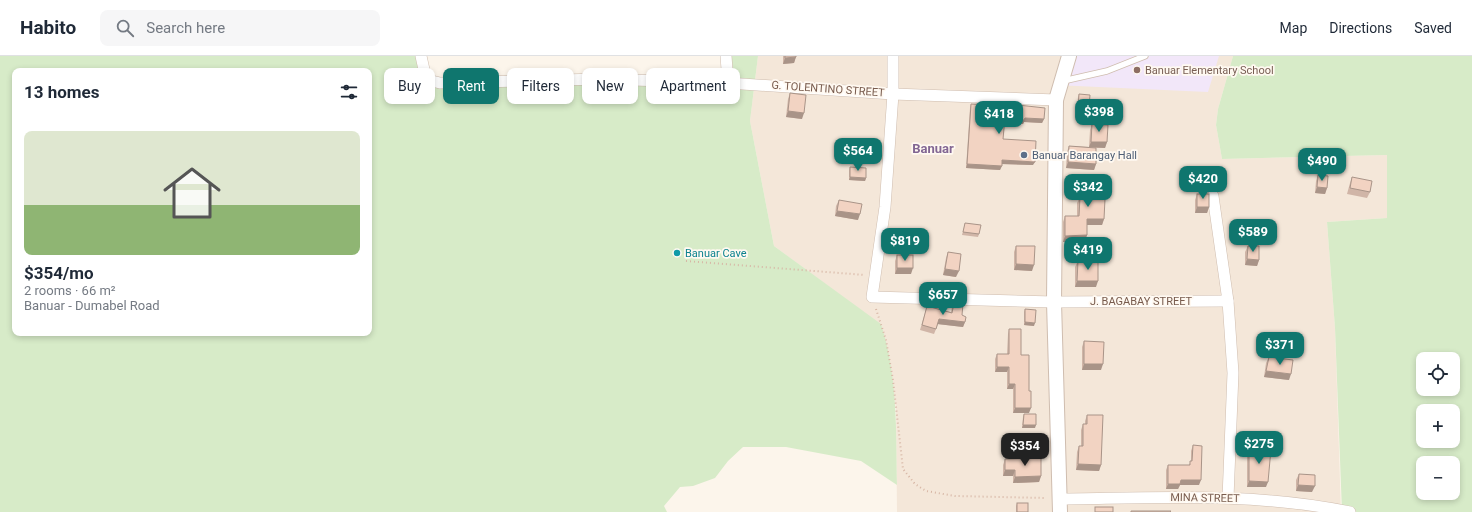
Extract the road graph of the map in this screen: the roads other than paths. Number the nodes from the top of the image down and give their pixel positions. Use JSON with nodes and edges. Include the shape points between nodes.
{"nodes":[{"id":1,"x":421,"y":56,"type":"edge"},
{"id":2,"x":726,"y":56,"type":"edge"},
{"id":3,"x":894,"y":56,"type":"edge"},
{"id":4,"x":1069,"y":56,"type":"edge"},
{"id":5,"x":1145,"y":56,"type":"edge"},
{"id":6,"x":727,"y":68,"type":"edge"},
{"id":7,"x":646,"y":80,"type":"edge"},
{"id":8,"x":1061,"y":82,"type":"junction"},
{"id":9,"x":740,"y":84,"type":"edge"},
{"id":10,"x":893,"y":94,"type":"junction"},
{"id":11,"x":1056,"y":100,"type":"junction"},
{"id":12,"x":1213,"y":196,"type":"dead end"},
{"id":13,"x":1228,"y":301,"type":"junction"},
{"id":14,"x":1054,"y":302,"type":"junction"},
{"id":15,"x":1228,"y":498,"type":"junction"},
{"id":16,"x":1060,"y":505,"type":"edge"},
{"id":17,"x":1350,"y":512,"type":"edge"}],
"edges":[{"from":1,"to":7,"type":"street","name":"G. TOLENTINO STREET","via":[[424,74],[428,80],[440,83]]},
{"from":2,"to":6,"type":"street"},
{"from":3,"to":10,"type":"street"},
{"from":4,"to":8,"type":"street"},
{"from":5,"to":8,"type":"lane","via":[[1107,71]]},
{"from":8,"to":11,"type":"street"},
{"from":9,"to":10,"type":"street","name":"G. TOLENTINO STREET"},
{"from":10,"to":11,"type":"street","name":"G. TOLENTINO STREET"},
{"from":10,"to":14,"type":"street","name":"J. BAGABAY STREET","via":[[885,207],[872,297]]},
{"from":11,"to":14,"type":"street"},
{"from":12,"to":13,"type":"street"},
{"from":13,"to":14,"type":"street","name":"J. BAGABAY STREET"},
{"from":13,"to":15,"type":"street","via":[[1233,373]]},
{"from":14,"to":16,"type":"street"},
{"from":15,"to":16,"type":"street","name":"MINA STREET"},
{"from":15,"to":17,"type":"street","name":"MINA STREET","via":[[1320,506]]}]}
